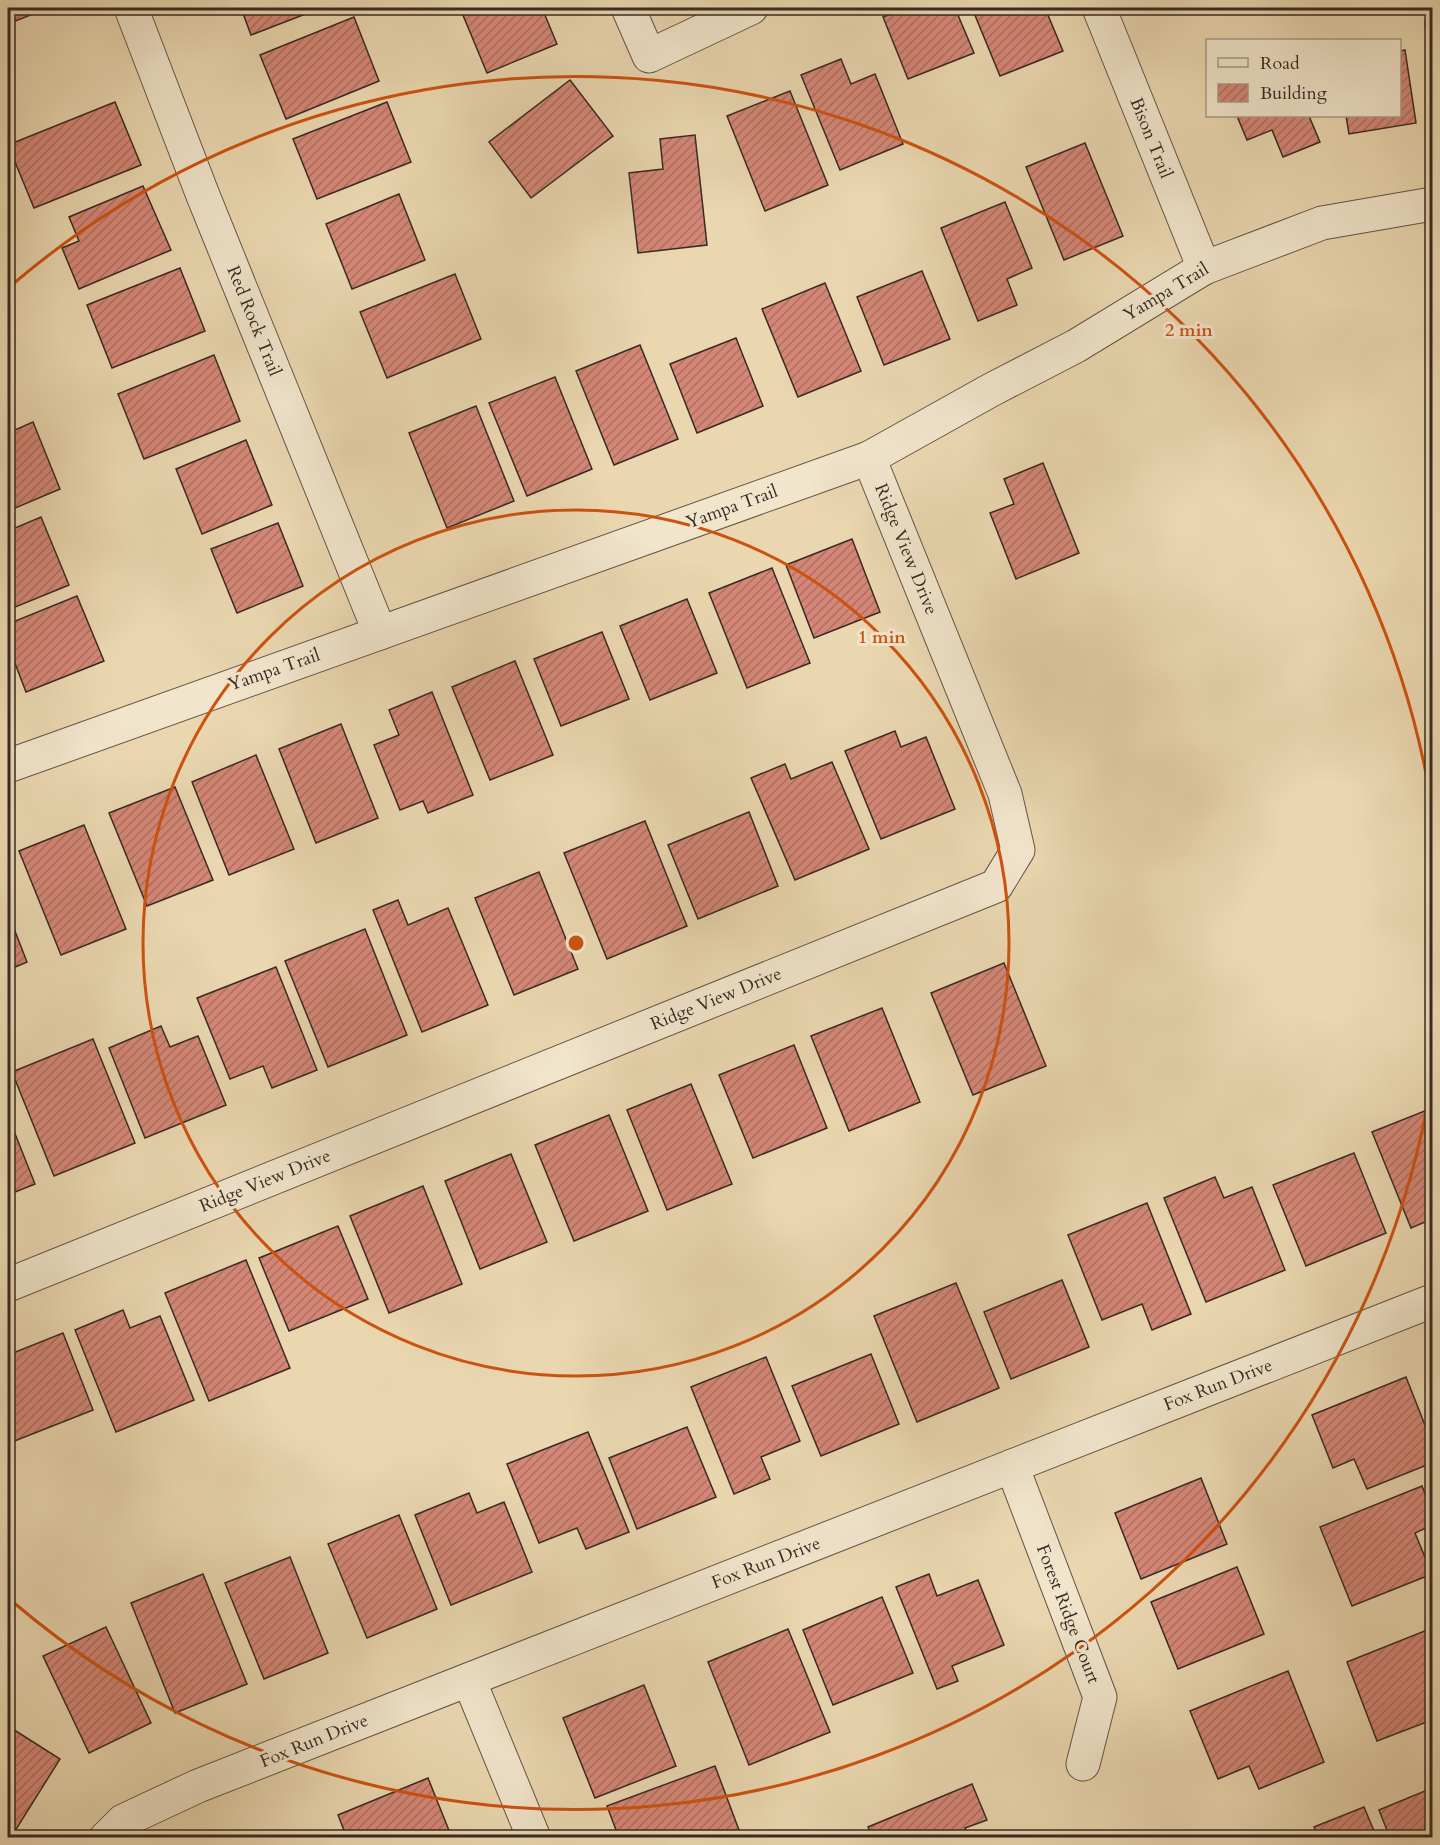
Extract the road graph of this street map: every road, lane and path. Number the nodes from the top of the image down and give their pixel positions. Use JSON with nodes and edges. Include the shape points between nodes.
{"nodes":[{"id":1,"x":131,"y":8,"type":"edge"},
{"id":2,"x":628,"y":8,"type":"edge"},
{"id":3,"x":751,"y":8,"type":"edge"},
{"id":4,"x":1099,"y":8,"type":"edge"},
{"id":5,"x":1432,"y":204,"type":"edge"},
{"id":6,"x":1204,"y":268,"type":"junction"},
{"id":7,"x":869,"y":458,"type":"junction"},
{"id":8,"x":380,"y":633,"type":"junction"},
{"id":9,"x":8,"y":766,"type":"edge"},
{"id":10,"x":8,"y":1286,"type":"edge"},
{"id":11,"x":1432,"y":1301,"type":"edge"},
{"id":12,"x":1012,"y":1466,"type":"junction"},
{"id":13,"x":469,"y":1680,"type":"junction"},
{"id":14,"x":1083,"y":1764,"type":"dead end"},
{"id":15,"x":106,"y":1838,"type":"edge"},
{"id":16,"x":534,"y":1838,"type":"edge"}],
"edges":[{"from":1,"to":8,"type":"street","name":"Red Rock Trail"},
{"from":2,"to":3,"type":"street","via":[[649,56]]},
{"from":4,"to":6,"type":"street","name":"Bison Trail"},
{"from":5,"to":6,"type":"street","name":"Yampa Trail","via":[[1322,223]]},
{"from":6,"to":7,"type":"street","name":"Yampa Trail","via":[[1077,346]]},
{"from":7,"to":8,"type":"street","name":"Yampa Trail"},
{"from":7,"to":10,"type":"street","name":"Ridge View Drive","via":[[1005,794],[1018,850],[996,886]]},
{"from":8,"to":9,"type":"street","name":"Yampa Trail"},
{"from":11,"to":12,"type":"street","name":"Fox Run Drive"},
{"from":12,"to":13,"type":"street","name":"Fox Run Drive"},
{"from":12,"to":14,"type":"street","name":"Forest Ridge Court","via":[[1100,1697]]},
{"from":13,"to":15,"type":"street","name":"Fox Run Drive","via":[[198,1786],[123,1821]]},
{"from":13,"to":16,"type":"street"}]}
